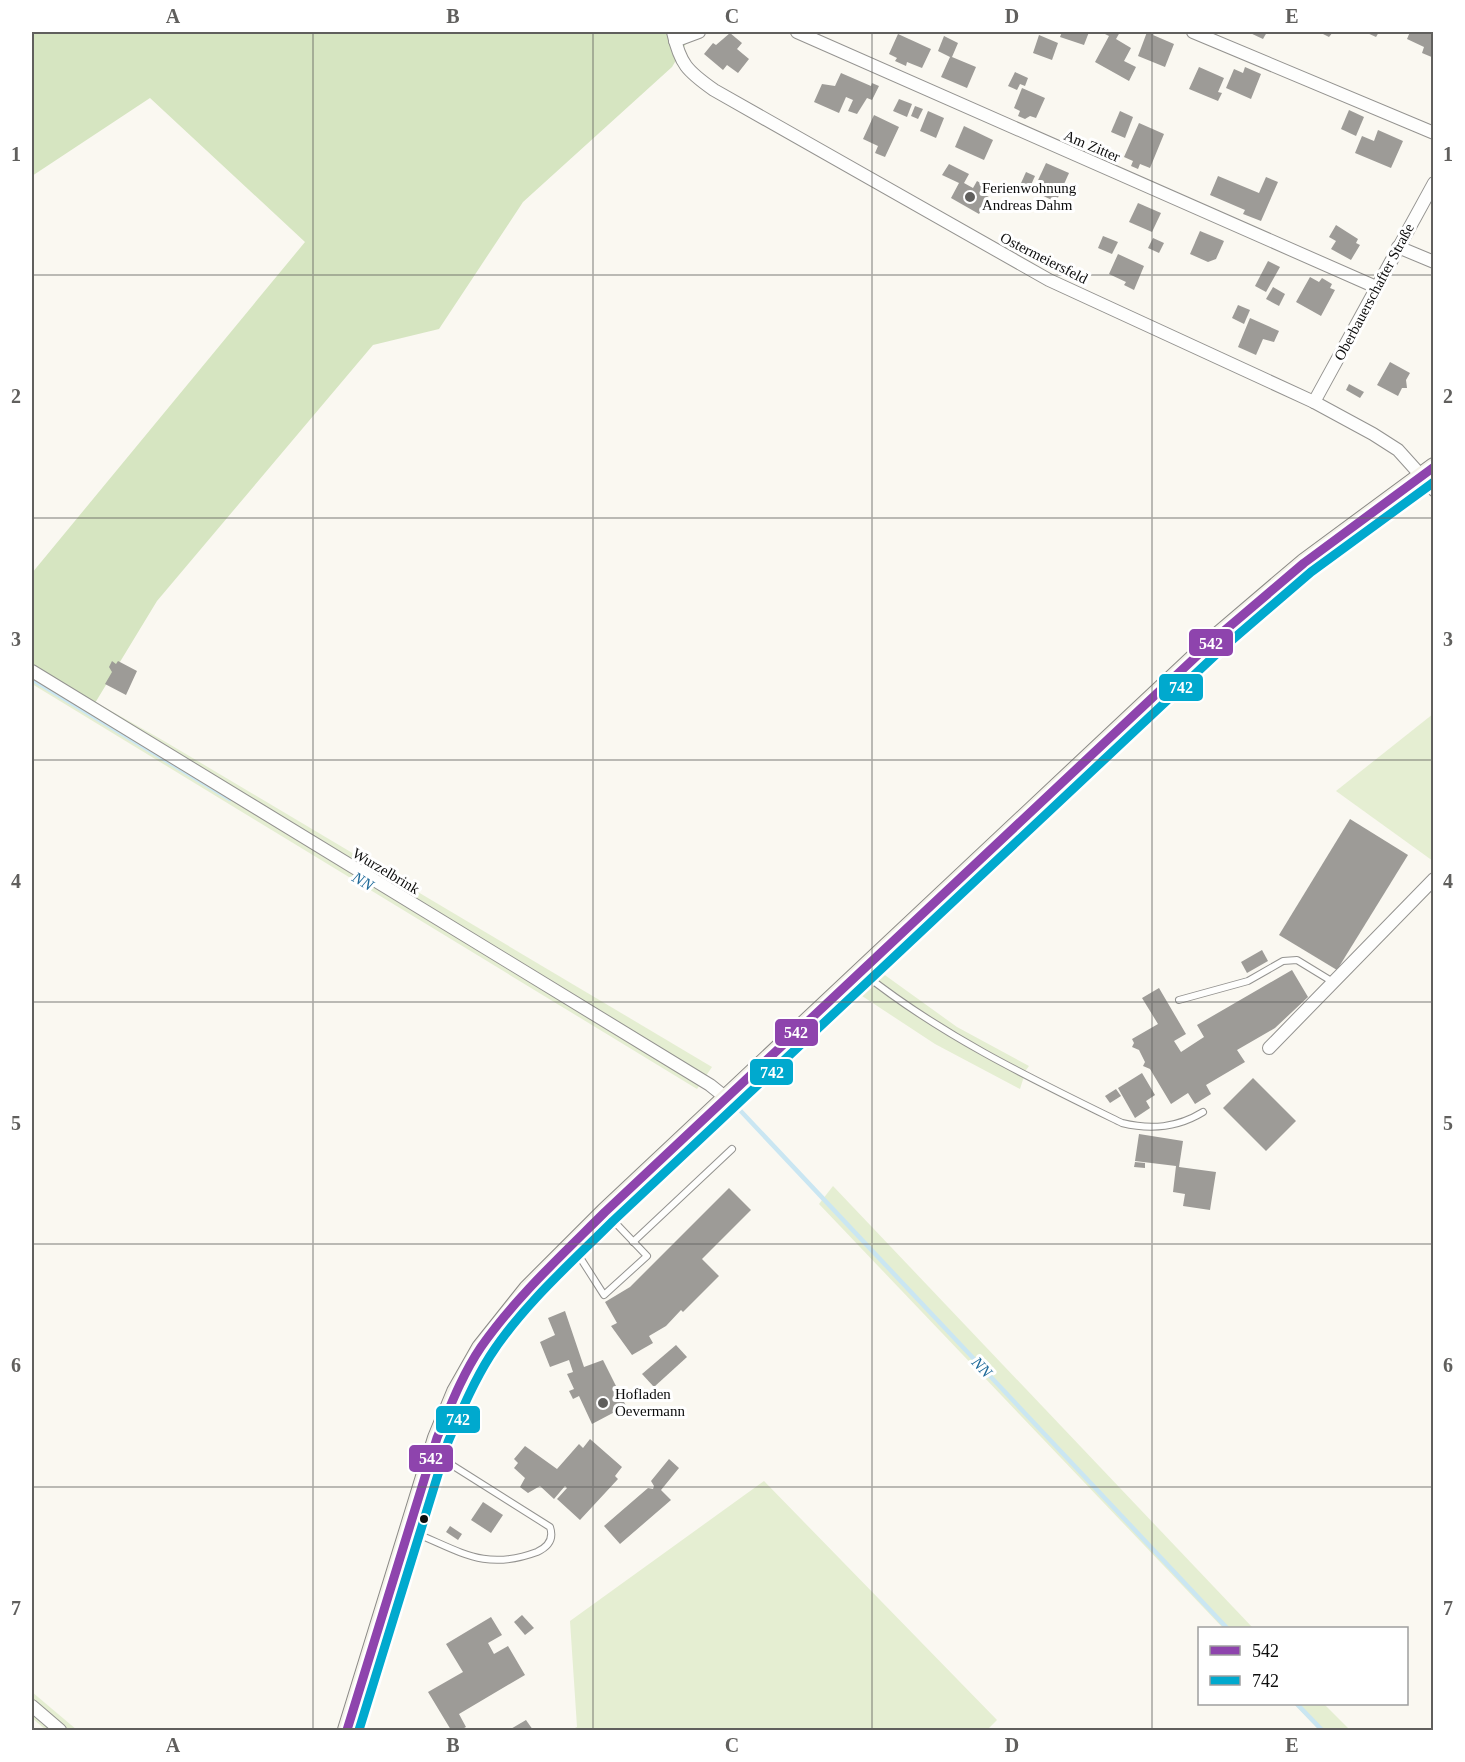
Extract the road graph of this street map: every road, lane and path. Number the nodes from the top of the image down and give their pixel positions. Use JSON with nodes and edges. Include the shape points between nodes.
{"nodes":[{"id":1,"x":699,"y":32,"type":"edge"},
{"id":2,"x":797,"y":32,"type":"edge"},
{"id":3,"x":1193,"y":32,"type":"edge"},
{"id":4,"x":674,"y":36,"type":"edge"},
{"id":5,"x":1434,"y":133,"type":"edge"},
{"id":6,"x":1434,"y":183,"type":"edge"},
{"id":7,"x":1398,"y":247,"type":"junction"},
{"id":8,"x":1434,"y":262,"type":"edge"},
{"id":9,"x":1376,"y":287,"type":"junction"},
{"id":10,"x":1314,"y":402,"type":"junction"},
{"id":11,"x":1427,"y":471,"type":"edge"},
{"id":12,"x":1434,"y":490,"type":"edge"},
{"id":13,"x":32,"y":671,"type":"edge"},
{"id":14,"x":1434,"y":879,"type":"edge"},
{"id":15,"x":862,"y":973,"type":"junction"},
{"id":16,"x":1333,"y":982,"type":"junction"},
{"id":17,"x":1179,"y":1000,"type":"dead end"},
{"id":18,"x":1269,"y":1048,"type":"dead end"},
{"id":19,"x":725,"y":1097,"type":"junction"},
{"id":20,"x":1203,"y":1112,"type":"dead end"},
{"id":21,"x":732,"y":1149,"type":"dead end"},
{"id":22,"x":605,"y":1212,"type":"junction"},
{"id":23,"x":633,"y":1242,"type":"junction"},
{"id":24,"x":572,"y":1245,"type":"junction"},
{"id":25,"x":432,"y":1454,"type":"junction"},
{"id":26,"x":409,"y":1531,"type":"junction"},
{"id":27,"x":32,"y":1706,"type":"edge"},
{"id":28,"x":60,"y":1731,"type":"edge"},
{"id":29,"x":347,"y":1731,"type":"edge"}],
"edges":[{"from":1,"to":4,"type":"street"},
{"from":2,"to":9,"type":"street","name":"Am Zitter"},
{"from":3,"to":5,"type":"street"},
{"from":4,"to":10,"type":"street","name":"Ostermeiersfeld","via":[[682,63],[714,90],[1049,280]]},
{"from":6,"to":7,"type":"street","name":"Oberbauerschafter Straße"},
{"from":7,"to":8,"type":"street"},
{"from":7,"to":9,"type":"street","name":"Oberbauerschafter Straße"},
{"from":9,"to":10,"type":"street","name":"Oberbauerschafter Straße"},
{"from":10,"to":11,"type":"street","name":"Ostermeiersfeld"},
{"from":11,"to":12,"type":"street"},
{"from":11,"to":15,"type":"main road","via":[[1304,563],[1217,637]]},
{"from":13,"to":19,"type":"street","name":"Wurzelbrink"},
{"from":14,"to":16,"type":"street"},
{"from":15,"to":19,"type":"main road"},
{"from":15,"to":20,"type":"lane","via":[[975,1049],[1122,1123],[1148,1129],[1166,1127]]},
{"from":16,"to":17,"type":"lane","via":[[1297,960],[1283,962],[1248,981]]},
{"from":16,"to":18,"type":"street"},
{"from":19,"to":22,"type":"main road"},
{"from":21,"to":23,"type":"lane"},
{"from":22,"to":23,"type":"lane"},
{"from":22,"to":24,"type":"main road"},
{"from":23,"to":24,"type":"lane","via":[[647,1256],[604,1295]]},
{"from":24,"to":25,"type":"main road","via":[[528,1289],[481,1348],[456,1392]]},
{"from":25,"to":26,"type":"main road"},
{"from":25,"to":26,"type":"lane","via":[[550,1527],[550,1542],[545,1548],[513,1560],[491,1562]]},
{"from":26,"to":29,"type":"main road"},
{"from":27,"to":28,"type":"street"}]}
